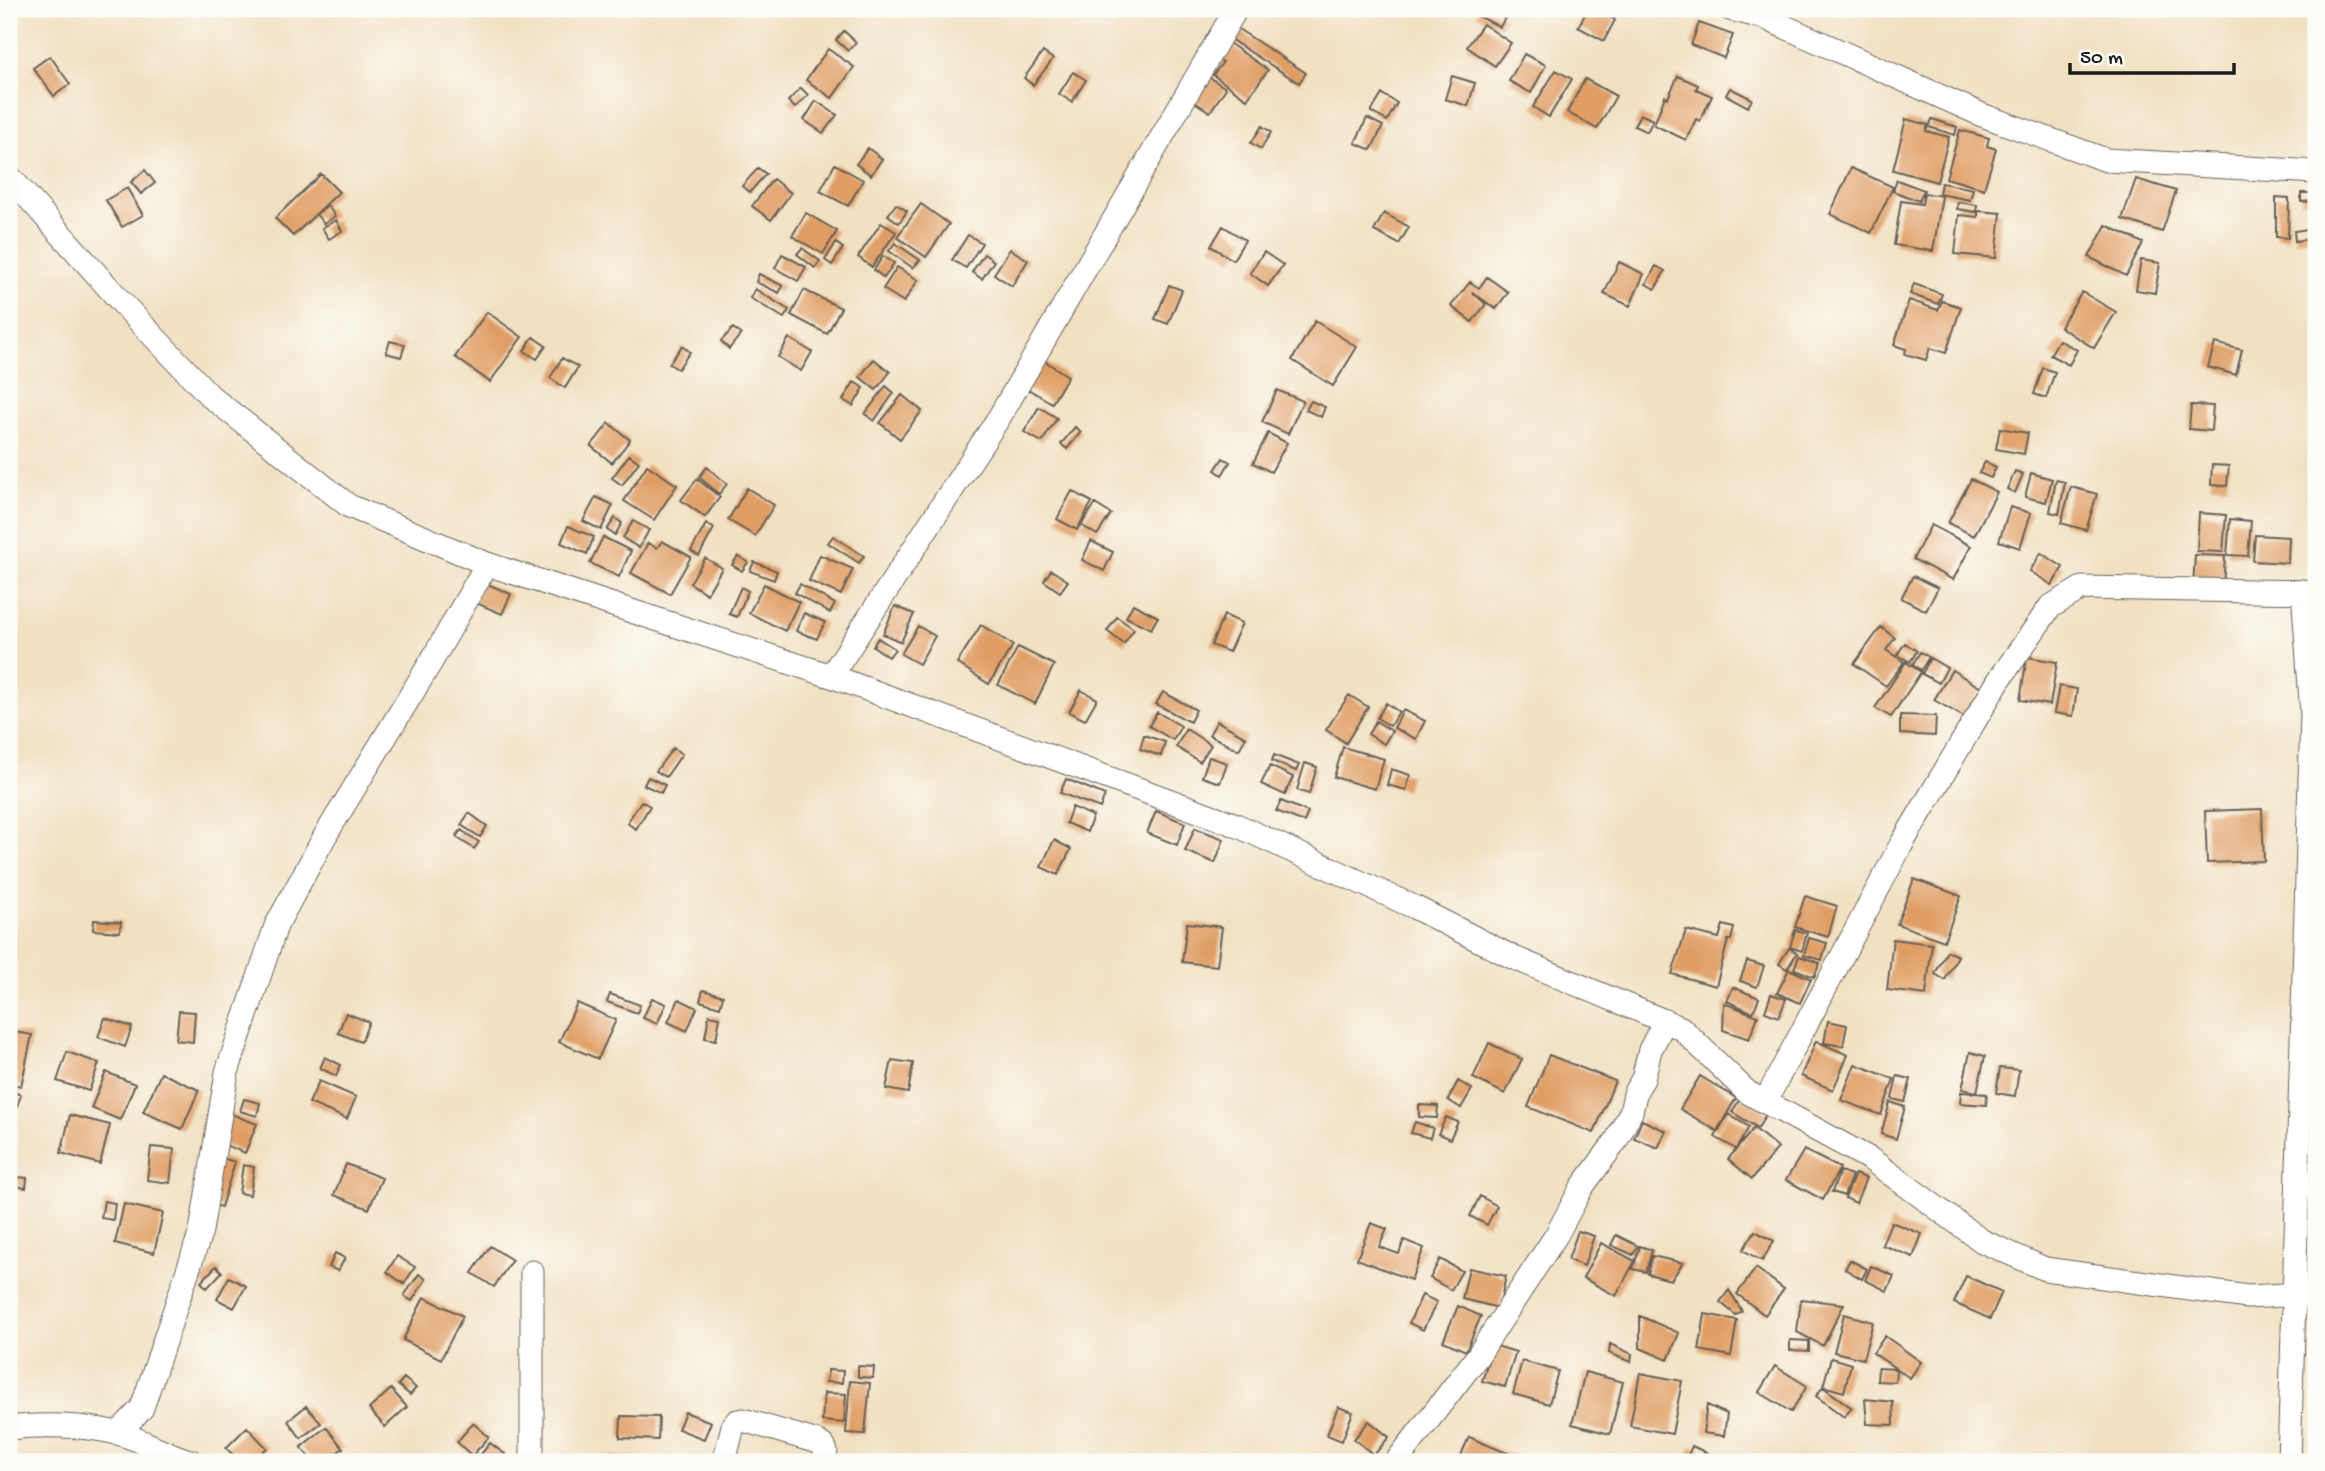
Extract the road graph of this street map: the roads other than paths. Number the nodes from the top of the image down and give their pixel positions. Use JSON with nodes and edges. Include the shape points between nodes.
{"nodes":[{"id":1,"x":1236,"y":9,"type":"edge"},
{"id":2,"x":1730,"y":9,"type":"edge"},
{"id":3,"x":1758,"y":13,"type":"edge"},
{"id":4,"x":2316,"y":172,"type":"edge"},
{"id":5,"x":9,"y":176,"type":"edge"},
{"id":6,"x":487,"y":564,"type":"junction"},
{"id":7,"x":2310,"y":592,"type":"edge"},
{"id":8,"x":831,"y":676,"type":"junction"},
{"id":9,"x":1665,"y":1021,"type":"junction"},
{"id":10,"x":1766,"y":1100,"type":"junction"},
{"id":11,"x":532,"y":1272,"type":"dead end"},
{"id":12,"x":2305,"y":1295,"type":"edge"},
{"id":13,"x":9,"y":1428,"type":"edge"},
{"id":14,"x":118,"y":1433,"type":"junction"},
{"id":15,"x":181,"y":1461,"type":"edge"},
{"id":16,"x":532,"y":1462,"type":"edge"},
{"id":17,"x":724,"y":1462,"type":"edge"},
{"id":18,"x":823,"y":1462,"type":"edge"},
{"id":19,"x":1396,"y":1462,"type":"edge"},
{"id":20,"x":2289,"y":1462,"type":"edge"}],
"edges":[{"from":1,"to":8,"type":"street","via":[[1000,416]]},
{"from":2,"to":3,"type":"street"},
{"from":3,"to":4,"type":"street","via":[[1982,115],[2106,160]]},
{"from":5,"to":6,"type":"street","via":[[210,396],[349,506]]},
{"from":6,"to":8,"type":"street"},
{"from":6,"to":14,"type":"street","via":[[276,926],[227,1072],[201,1231],[142,1408]]},
{"from":7,"to":10,"type":"street","via":[[2082,588],[2050,607],[1999,680],[1901,845]]},
{"from":7,"to":12,"type":"street"},
{"from":8,"to":9,"type":"street","via":[[1237,825],[1512,957]]},
{"from":9,"to":10,"type":"street","via":[[1681,1028],[1747,1092]]},
{"from":9,"to":19,"type":"street","via":[[1616,1142],[1582,1187],[1477,1357]]},
{"from":10,"to":12,"type":"street","via":[[1870,1159],[1982,1241],[2045,1269],[2248,1297]]},
{"from":11,"to":16,"type":"street"},
{"from":12,"to":20,"type":"street"},
{"from":13,"to":14,"type":"street","via":[[42,1424]]},
{"from":14,"to":15,"type":"street"},
{"from":17,"to":18,"type":"street","via":[[733,1426],[743,1420],[824,1446]]}]}
